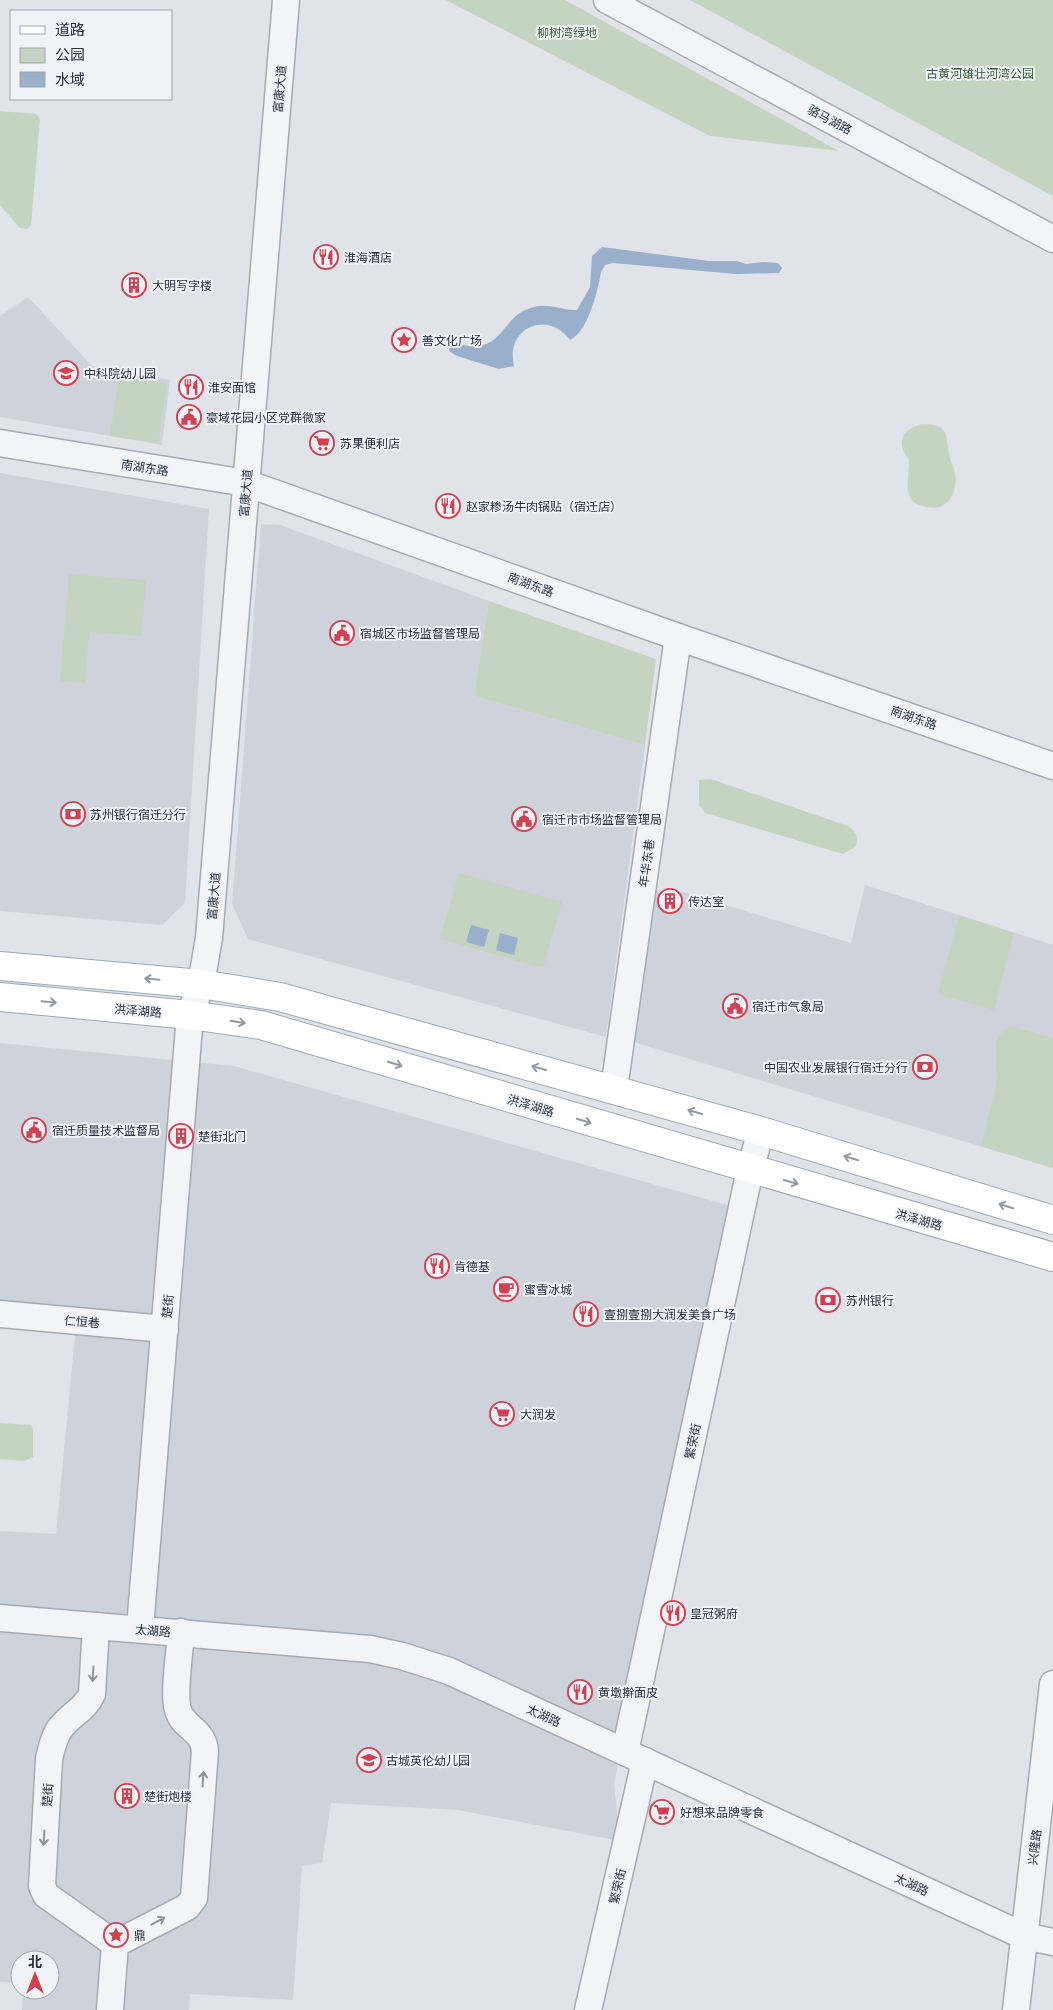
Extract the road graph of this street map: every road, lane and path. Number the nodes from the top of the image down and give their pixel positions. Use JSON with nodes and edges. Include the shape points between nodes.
{"nodes":[{"id":1,"x":286,"y":0,"type":"edge"},
{"id":2,"x":607,"y":0,"type":"edge"},
{"id":3,"x":1053,"y":239,"type":"edge"},
{"id":4,"x":0,"y":443,"type":"edge"},
{"id":5,"x":246,"y":483,"type":"junction"},
{"id":6,"x":678,"y":637,"type":"junction"},
{"id":7,"x":1053,"y":766,"type":"edge"},
{"id":8,"x":0,"y":966,"type":"edge"},
{"id":9,"x":201,"y":984,"type":"junction"},
{"id":10,"x":0,"y":997,"type":"edge"},
{"id":11,"x":190,"y":1014,"type":"junction"},
{"id":12,"x":614,"y":1089,"type":"junction"},
{"id":13,"x":761,"y":1131,"type":"junction"},
{"id":14,"x":750,"y":1170,"type":"junction"},
{"id":15,"x":1053,"y":1220,"type":"edge"},
{"id":16,"x":1053,"y":1257,"type":"edge"},
{"id":17,"x":0,"y":1314,"type":"edge"},
{"id":18,"x":165,"y":1329,"type":"junction"},
{"id":19,"x":0,"y":1618,"type":"edge"},
{"id":20,"x":96,"y":1626,"type":"junction"},
{"id":21,"x":140,"y":1628,"type":"junction"},
{"id":22,"x":181,"y":1632,"type":"junction"},
{"id":23,"x":1053,"y":1684,"type":"edge"},
{"id":24,"x":635,"y":1757,"type":"junction"},
{"id":25,"x":1024,"y":1936,"type":"junction"},
{"id":26,"x":1053,"y":1942,"type":"edge"},
{"id":27,"x":115,"y":1944,"type":"junction"},
{"id":28,"x":110,"y":2010,"type":"edge"},
{"id":29,"x":588,"y":2010,"type":"edge"},
{"id":30,"x":1016,"y":2010,"type":"edge"}],
"edges":[{"from":1,"to":5,"type":"street","name":"富康大道"},
{"from":2,"to":3,"type":"street","name":"骆马湖路"},
{"from":4,"to":5,"type":"street","name":"南湖东路"},
{"from":5,"to":6,"type":"street","name":"南湖东路"},
{"from":5,"to":9,"type":"street","name":"富康大道","via":[[208,950]]},
{"from":6,"to":7,"type":"street","name":"南湖东路"},
{"from":6,"to":12,"type":"street","name":"年华东巷"},
{"from":9,"to":8,"type":"main road","one_way":true},
{"from":9,"to":11,"type":"street","name":"楚街"},
{"from":12,"to":9,"type":"main road","one_way":true,"via":[[280,997]]},
{"from":10,"to":11,"type":"main road","name":"洪泽湖路","one_way":true},
{"from":11,"to":14,"type":"main road","name":"洪泽湖路","one_way":true,"via":[[260,1026],[318,1041]]},
{"from":11,"to":18,"type":"street","name":"楚街"},
{"from":13,"to":12,"type":"main road","one_way":true},
{"from":13,"to":14,"type":"street","name":"繁荣街"},
{"from":15,"to":13,"type":"main road","one_way":true},
{"from":14,"to":16,"type":"main road","name":"洪泽湖路","one_way":true},
{"from":14,"to":24,"type":"street","name":"繁荣街"},
{"from":17,"to":18,"type":"street","name":"仁恒巷"},
{"from":18,"to":21,"type":"street","name":"楚街"},
{"from":19,"to":20,"type":"street","name":"太湖路"},
{"from":20,"to":21,"type":"street","name":"太湖路"},
{"from":20,"to":27,"type":"street","name":"楚街","one_way":true,"via":[[92,1694],[89,1702],[62,1725],[49,1759],[42,1886],[46,1895]]},
{"from":21,"to":22,"type":"street","name":"太湖路"},
{"from":22,"to":24,"type":"street","name":"太湖路","via":[[370,1649],[402,1656],[450,1672]]},
{"from":27,"to":22,"type":"street","one_way":true,"via":[[187,1907],[194,1898],[205,1751],[201,1737],[178,1709]]},
{"from":23,"to":25,"type":"street","name":"兴隆路"},
{"from":24,"to":25,"type":"street","name":"太湖路"},
{"from":24,"to":29,"type":"street","name":"繁荣街"},
{"from":25,"to":26,"type":"street","name":"太湖路"},
{"from":25,"to":30,"type":"street","name":"兴隆路"},
{"from":27,"to":28,"type":"street"}]}
